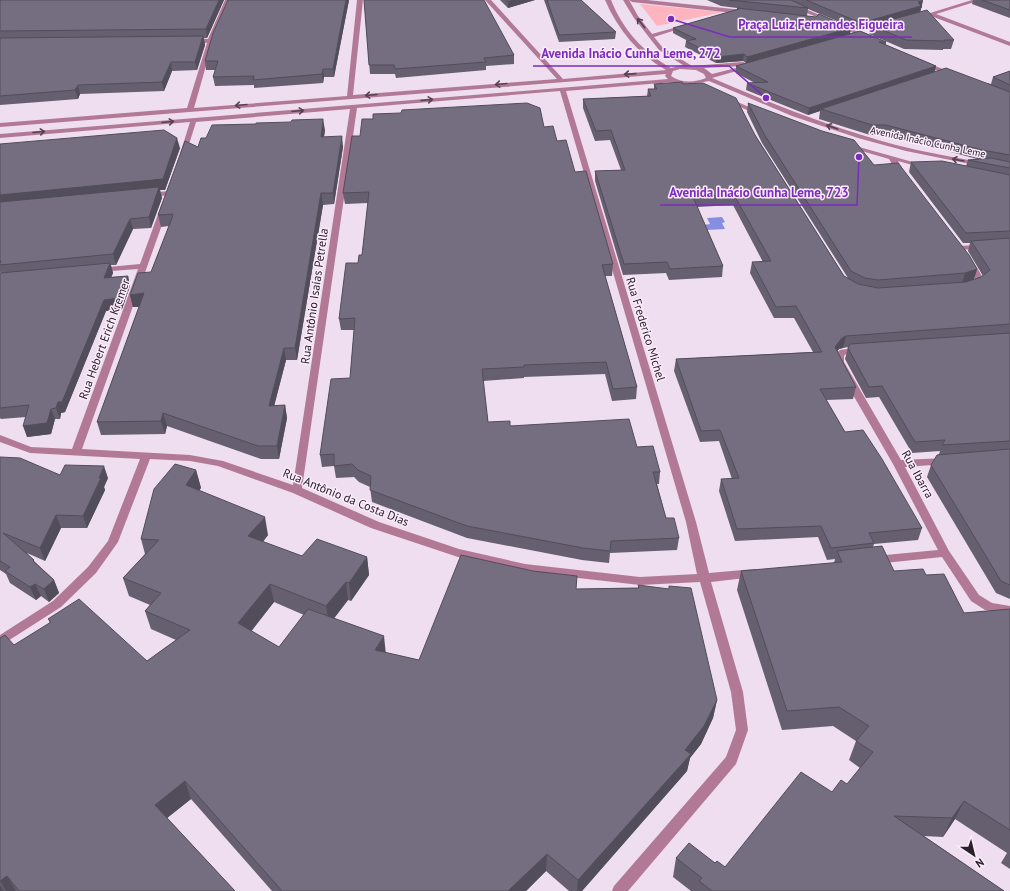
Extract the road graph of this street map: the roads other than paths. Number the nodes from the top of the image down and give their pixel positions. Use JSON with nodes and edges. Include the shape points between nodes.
{"nodes":[{"id":1,"x":228,"y":0,"type":"edge"},
{"id":2,"x":360,"y":0,"type":"edge"},
{"id":3,"x":488,"y":0,"type":"edge"},
{"id":4,"x":608,"y":0,"type":"edge"},
{"id":5,"x":626,"y":0,"type":"edge"},
{"id":6,"x":632,"y":0,"type":"edge"},
{"id":7,"x":782,"y":0,"type":"edge"},
{"id":8,"x":978,"y":0,"type":"edge"},
{"id":9,"x":733,"y":11,"type":"junction"},
{"id":10,"x":751,"y":12,"type":"edge"},
{"id":11,"x":931,"y":14,"type":"junction"},
{"id":12,"x":712,"y":17,"type":"edge"},
{"id":13,"x":803,"y":17,"type":"edge"},
{"id":14,"x":826,"y":20,"type":"junction"},
{"id":15,"x":910,"y":20,"type":"edge"},
{"id":16,"x":689,"y":24,"type":"edge"},
{"id":17,"x":875,"y":30,"type":"edge"},
{"id":18,"x":860,"y":35,"type":"junction"},
{"id":19,"x":651,"y":36,"type":"junction"},
{"id":20,"x":853,"y":37,"type":"edge"},
{"id":21,"x":182,"y":40,"type":"edge"},
{"id":22,"x":210,"y":41,"type":"junction"},
{"id":23,"x":875,"y":41,"type":"edge"},
{"id":24,"x":1010,"y":44,"type":"edge"},
{"id":25,"x":918,"y":60,"type":"edge"},
{"id":26,"x":693,"y":67,"type":"junction"},
{"id":27,"x":670,"y":71,"type":"junction"},
{"id":28,"x":736,"y":71,"type":"junction"},
{"id":29,"x":946,"y":73,"type":"junction"},
{"id":30,"x":939,"y":75,"type":"edge"},
{"id":31,"x":709,"y":78,"type":"junction"},
{"id":32,"x":961,"y":79,"type":"edge"},
{"id":33,"x":674,"y":80,"type":"junction"},
{"id":34,"x":688,"y":83,"type":"junction"},
{"id":35,"x":561,"y":84,"type":"junction"},
{"id":36,"x":701,"y":89,"type":"edge"},
{"id":37,"x":350,"y":96,"type":"junction"},
{"id":38,"x":748,"y":96,"type":"junction"},
{"id":39,"x":720,"y":97,"type":"edge"},
{"id":40,"x":739,"y":105,"type":"junction"},
{"id":41,"x":354,"y":106,"type":"junction"},
{"id":42,"x":190,"y":109,"type":"junction"},
{"id":43,"x":816,"y":116,"type":"dead end"},
{"id":44,"x":744,"y":117,"type":"edge"},
{"id":45,"x":769,"y":118,"type":"edge"},
{"id":46,"x":808,"y":119,"type":"junction"},
{"id":47,"x":194,"y":120,"type":"junction"},
{"id":48,"x":0,"y":125,"type":"edge"},
{"id":49,"x":0,"y":136,"type":"edge"},
{"id":50,"x":845,"y":145,"type":"edge"},
{"id":51,"x":893,"y":159,"type":"junction"},
{"id":52,"x":179,"y":164,"type":"edge"},
{"id":53,"x":986,"y":165,"type":"edge"},
{"id":54,"x":933,"y":168,"type":"edge"},
{"id":55,"x":906,"y":179,"type":"edge"},
{"id":56,"x":139,"y":196,"type":"edge"},
{"id":57,"x":1010,"y":245,"type":"edge"},
{"id":58,"x":142,"y":266,"type":"junction"},
{"id":59,"x":87,"y":271,"type":"edge"},
{"id":60,"x":962,"y":288,"type":"edge"},
{"id":61,"x":869,"y":349,"type":"edge"},
{"id":62,"x":0,"y":438,"type":"edge"},
{"id":63,"x":76,"y":453,"type":"junction"},
{"id":64,"x":146,"y":456,"type":"junction"},
{"id":65,"x":958,"y":460,"type":"edge"},
{"id":66,"x":898,"y":464,"type":"junction"},
{"id":67,"x":297,"y":490,"type":"junction"},
{"id":68,"x":946,"y":553,"type":"junction"},
{"id":69,"x":868,"y":561,"type":"edge"},
{"id":70,"x":766,"y":571,"type":"edge"},
{"id":71,"x":704,"y":578,"type":"junction"},
{"id":72,"x":1010,"y":610,"type":"edge"},
{"id":73,"x":0,"y":641,"type":"edge"},
{"id":74,"x":619,"y":891,"type":"edge"}],
"edges":[{"from":1,"to":22,"type":"street"},
{"from":2,"to":37,"type":"street"},
{"from":3,"to":35,"type":"street","name":"Rua Frederico Michel"},
{"from":4,"to":27,"type":"street","via":[[613,14],[634,42],[651,60]]},
{"from":19,"to":5,"type":"street","one_way":true},
{"from":6,"to":9,"type":"street"},
{"from":7,"to":14,"type":"street"},
{"from":8,"to":11,"type":"street"},
{"from":9,"to":10,"type":"street"},
{"from":9,"to":12,"type":"street"},
{"from":11,"to":15,"type":"street"},
{"from":11,"to":24,"type":"street"},
{"from":13,"to":14,"type":"street"},
{"from":14,"to":18,"type":"street"},
{"from":16,"to":19,"type":"street"},
{"from":17,"to":18,"type":"street"},
{"from":18,"to":20,"type":"street"},
{"from":18,"to":23,"type":"street"},
{"from":19,"to":26,"type":"street","via":[[671,57]]},
{"from":21,"to":22,"type":"street"},
{"from":22,"to":42,"type":"street"},
{"from":25,"to":29,"type":"street"},
{"from":26,"to":27,"type":"street","via":[[680,67]]},
{"from":26,"to":28,"type":"street","via":[[754,63]]},
{"from":26,"to":31,"type":"street","name":"Avenida Inácio Cunha Leme","via":[[708,72]]},
{"from":27,"to":33,"type":"street","via":[[668,76]]},
{"from":27,"to":35,"type":"street","one_way":true},
{"from":28,"to":31,"type":"street"},
{"from":28,"to":38,"type":"street","via":[[732,80]]},
{"from":29,"to":30,"type":"street"},
{"from":29,"to":32,"type":"street"},
{"from":31,"to":34,"type":"street"},
{"from":31,"to":38,"type":"street","name":"Avenida Inácio Cunha Leme"},
{"from":33,"to":34,"type":"street"},
{"from":33,"to":35,"type":"street"},
{"from":34,"to":36,"type":"street"},
{"from":35,"to":37,"type":"street","one_way":true},
{"from":41,"to":35,"type":"street","one_way":true},
{"from":35,"to":71,"type":"street","name":"Rua Frederico Michel","via":[[691,522]]},
{"from":37,"to":42,"type":"street","one_way":true},
{"from":38,"to":46,"type":"street","name":"Avenida Inácio Cunha Leme"},
{"from":39,"to":40,"type":"street"},
{"from":40,"to":44,"type":"street"},
{"from":40,"to":45,"type":"street"},
{"from":47,"to":41,"type":"street","one_way":true},
{"from":41,"to":67,"type":"street","name":"Rua Antônio Isaías Petrella"},
{"from":42,"to":48,"type":"street"},
{"from":43,"to":46,"type":"street"},
{"from":53,"to":46,"type":"street","name":"Avenida Inácio Cunha Leme","one_way":true,"via":[[883,144]]},
{"from":49,"to":47,"type":"street","one_way":true},
{"from":47,"to":52,"type":"street"},
{"from":50,"to":51,"type":"street","name":"Avenida Inácio Cunha Leme"},
{"from":51,"to":54,"type":"street","name":"Avenida Inácio Cunha Leme"},
{"from":51,"to":55,"type":"street"},
{"from":56,"to":58,"type":"street","name":"Rua Hebert Erich Kremer","via":[[171,189]]},
{"from":57,"to":60,"type":"street","via":[[956,245],[971,263],[981,281]]},
{"from":58,"to":59,"type":"street"},
{"from":58,"to":63,"type":"street","name":"Rua Hebert Erich Kremer"},
{"from":61,"to":66,"type":"street","name":"Rua Ibarra","via":[[843,352],[839,355],[839,362]]},
{"from":62,"to":63,"type":"street","name":"Rua Antônio da Costa Dias","via":[[30,450]]},
{"from":63,"to":64,"type":"street","name":"Rua Antônio da Costa Dias"},
{"from":64,"to":67,"type":"street","name":"Rua Antônio da Costa Dias","via":[[190,458],[219,463]]},
{"from":64,"to":73,"type":"street","via":[[113,542],[92,570],[57,604]]},
{"from":65,"to":66,"type":"street"},
{"from":66,"to":68,"type":"street","name":"Rua Ibarra"},
{"from":67,"to":71,"type":"street","name":"Rua Antônio da Costa Dias","via":[[375,525],[458,553],[518,566],[640,581]]},
{"from":68,"to":69,"type":"street"},
{"from":68,"to":72,"type":"street","name":"Rua Ibarra","via":[[975,598],[989,606]]},
{"from":70,"to":71,"type":"street","name":"Rua Antônio da Costa Dias"},
{"from":71,"to":74,"type":"street","name":"Rua Frederico Michel","via":[[737,692],[742,730],[731,760]]}]}
